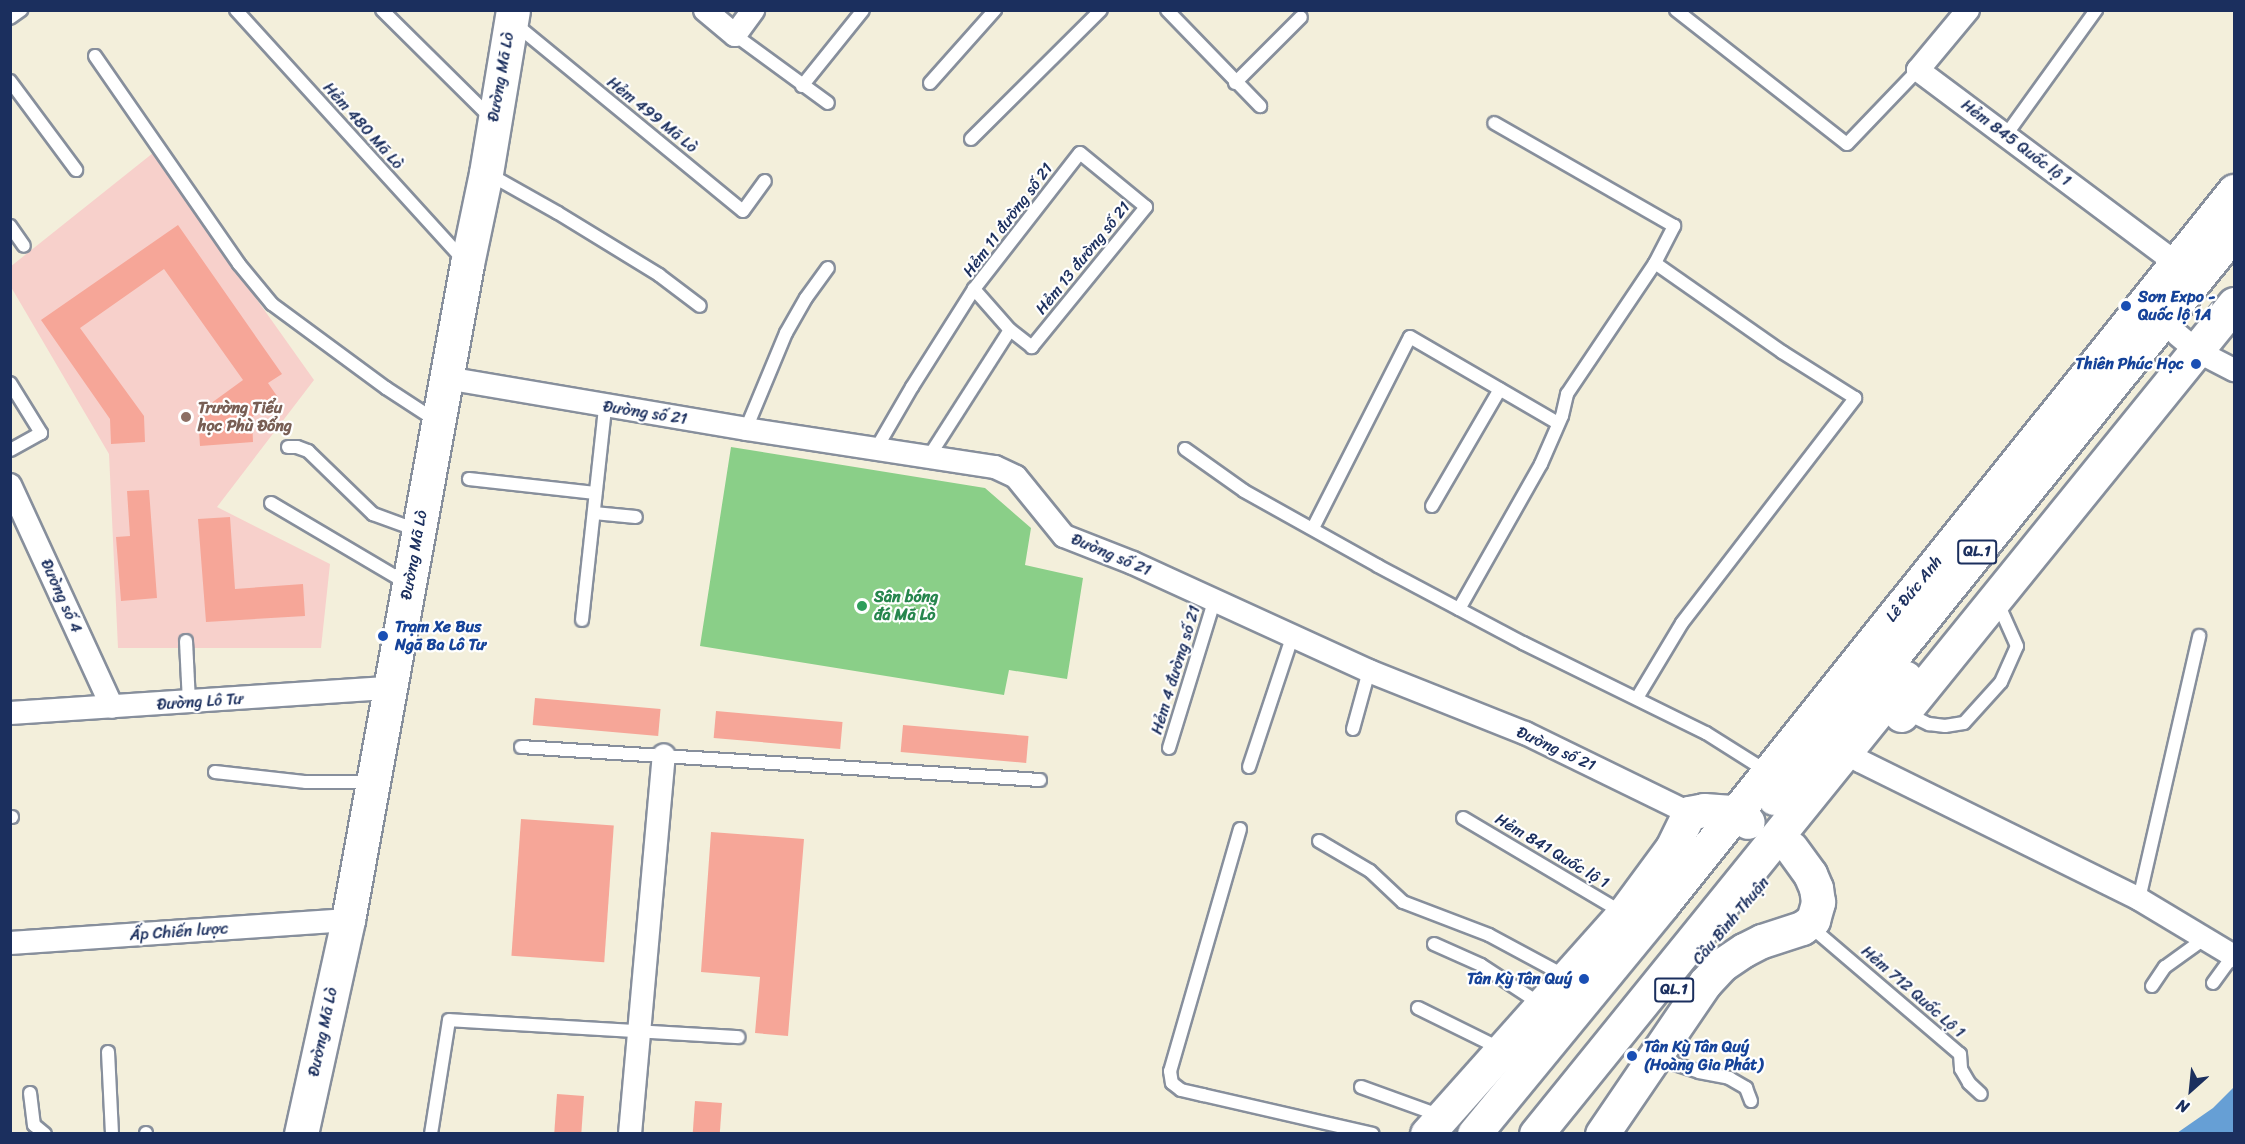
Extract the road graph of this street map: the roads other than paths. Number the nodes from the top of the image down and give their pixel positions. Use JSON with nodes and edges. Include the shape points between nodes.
{"nodes":[{"id":1,"x":21,"y":10,"type":"edge"},
{"id":2,"x":236,"y":10,"type":"edge"},
{"id":3,"x":382,"y":10,"type":"edge"},
{"id":4,"x":705,"y":10,"type":"edge"},
{"id":5,"x":753,"y":10,"type":"edge"},
{"id":6,"x":863,"y":10,"type":"edge"},
{"id":7,"x":995,"y":10,"type":"edge"},
{"id":8,"x":1101,"y":10,"type":"edge"},
{"id":9,"x":1167,"y":10,"type":"edge"},
{"id":10,"x":1676,"y":10,"type":"edge"},
{"id":11,"x":1968,"y":10,"type":"edge"},
{"id":12,"x":2096,"y":10,"type":"edge"},
{"id":13,"x":512,"y":16,"type":"edge"},
{"id":14,"x":1301,"y":17,"type":"dead end"},
{"id":15,"x":10,"y":18,"type":"edge"},
{"id":16,"x":735,"y":35,"type":"junction"},
{"id":17,"x":95,"y":56,"type":"dead end"},
{"id":18,"x":1918,"y":70,"type":"junction"},
{"id":19,"x":10,"y":81,"type":"edge"},
{"id":20,"x":1235,"y":82,"type":"junction"},
{"id":21,"x":930,"y":83,"type":"dead end"},
{"id":22,"x":802,"y":86,"type":"junction"},
{"id":23,"x":828,"y":103,"type":"dead end"},
{"id":24,"x":1260,"y":106,"type":"dead end"},
{"id":25,"x":494,"y":121,"type":"junction"},
{"id":26,"x":1494,"y":123,"type":"dead end"},
{"id":27,"x":2006,"y":135,"type":"junction"},
{"id":28,"x":971,"y":139,"type":"dead end"},
{"id":29,"x":1080,"y":153,"type":"joint"},
{"id":30,"x":76,"y":170,"type":"dead end"},
{"id":31,"x":486,"y":173,"type":"junction"},
{"id":32,"x":765,"y":181,"type":"dead end"},
{"id":33,"x":2235,"y":190,"type":"edge"},
{"id":34,"x":10,"y":226,"type":"edge"},
{"id":35,"x":2235,"y":232,"type":"edge"},
{"id":36,"x":24,"y":246,"type":"dead end"},
{"id":37,"x":1655,"y":263,"type":"junction"},
{"id":38,"x":2176,"y":263,"type":"junction"},
{"id":39,"x":467,"y":264,"type":"junction"},
{"id":40,"x":2235,"y":266,"type":"edge"},
{"id":41,"x":828,"y":268,"type":"dead end"},
{"id":42,"x":974,"y":289,"type":"junction"},
{"id":43,"x":2235,"y":304,"type":"edge"},
{"id":44,"x":700,"y":306,"type":"dead end"},
{"id":45,"x":1010,"y":330,"type":"junction"},
{"id":46,"x":2188,"y":343,"type":"junction"},
{"id":47,"x":2235,"y":370,"type":"edge"},
{"id":48,"x":446,"y":378,"type":"junction"},
{"id":49,"x":10,"y":383,"type":"edge"},
{"id":50,"x":1500,"y":389,"type":"junction"},
{"id":51,"x":605,"y":406,"type":"junction"},
{"id":52,"x":438,"y":423,"type":"junction"},
{"id":53,"x":1558,"y":423,"type":"junction"},
{"id":54,"x":746,"y":429,"type":"junction"},
{"id":55,"x":288,"y":447,"type":"dead end"},
{"id":56,"x":876,"y":449,"type":"junction"},
{"id":57,"x":1185,"y":449,"type":"dead end"},
{"id":58,"x":10,"y":450,"type":"edge"},
{"id":59,"x":930,"y":455,"type":"junction"},
{"id":60,"x":2087,"y":466,"type":"junction"},
{"id":61,"x":470,"y":479,"type":"dead end"},
{"id":62,"x":10,"y":484,"type":"edge"},
{"id":63,"x":595,"y":493,"type":"junction"},
{"id":64,"x":271,"y":503,"type":"dead end"},
{"id":65,"x":1432,"y":506,"type":"dead end"},
{"id":66,"x":594,"y":513,"type":"junction"},
{"id":67,"x":636,"y":517,"type":"dead end"},
{"id":68,"x":1313,"y":528,"type":"junction"},
{"id":69,"x":418,"y":530,"type":"junction"},
{"id":70,"x":409,"y":585,"type":"junction"},
{"id":71,"x":1994,"y":597,"type":"junction"},
{"id":72,"x":1214,"y":602,"type":"junction"},
{"id":73,"x":1459,"y":609,"type":"junction"},
{"id":74,"x":582,"y":620,"type":"dead end"},
{"id":75,"x":2199,"y":636,"type":"dead end"},
{"id":76,"x":1293,"y":638,"type":"junction"},
{"id":77,"x":186,"y":641,"type":"dead end"},
{"id":78,"x":1369,"y":671,"type":"junction"},
{"id":79,"x":390,"y":688,"type":"junction"},
{"id":80,"x":1637,"y":698,"type":"junction"},
{"id":81,"x":189,"y":704,"type":"junction"},
{"id":82,"x":112,"y":707,"type":"junction"},
{"id":83,"x":1904,"y":711,"type":"junction"},
{"id":84,"x":10,"y":713,"type":"edge"},
{"id":85,"x":1353,"y":729,"type":"dead end"},
{"id":86,"x":521,"y":747,"type":"dead end"},
{"id":87,"x":1169,"y":748,"type":"dead end"},
{"id":88,"x":664,"y":756,"type":"junction"},
{"id":89,"x":1853,"y":756,"type":"junction"},
{"id":90,"x":1249,"y":767,"type":"dead end"},
{"id":91,"x":214,"y":772,"type":"dead end"},
{"id":92,"x":1767,"y":772,"type":"junction"},
{"id":93,"x":1040,"y":780,"type":"dead end"},
{"id":94,"x":373,"y":782,"type":"junction"},
{"id":95,"x":1689,"y":813,"type":"junction"},
{"id":96,"x":1463,"y":818,"type":"dead end"},
{"id":97,"x":1743,"y":818,"type":"junction"},
{"id":98,"x":1240,"y":829,"type":"dead end"},
{"id":99,"x":1319,"y":841,"type":"dead end"},
{"id":100,"x":1791,"y":848,"type":"junction"},
{"id":101,"x":1725,"y":876,"type":"junction"},
{"id":102,"x":2139,"y":899,"type":"junction"},
{"id":103,"x":1624,"y":913,"type":"junction"},
{"id":104,"x":348,"y":920,"type":"junction"},
{"id":105,"x":1809,"y":925,"type":"junction"},
{"id":106,"x":2205,"y":938,"type":"junction"},
{"id":107,"x":10,"y":944,"type":"edge"},
{"id":108,"x":1434,"y":944,"type":"dead end"},
{"id":109,"x":2234,"y":956,"type":"edge"},
{"id":110,"x":1568,"y":978,"type":"junction"},
{"id":111,"x":2213,"y":983,"type":"dead end"},
{"id":112,"x":2152,"y":986,"type":"dead end"},
{"id":113,"x":1543,"y":1006,"type":"junction"},
{"id":114,"x":1418,"y":1008,"type":"dead end"},
{"id":115,"x":639,"y":1031,"type":"junction"},
{"id":116,"x":739,"y":1037,"type":"dead end"},
{"id":117,"x":1502,"y":1050,"type":"junction"},
{"id":118,"x":108,"y":1052,"type":"dead end"},
{"id":119,"x":1658,"y":1053,"type":"junction"},
{"id":120,"x":1361,"y":1087,"type":"dead end"},
{"id":121,"x":30,"y":1093,"type":"dead end"},
{"id":122,"x":1981,"y":1094,"type":"dead end"},
{"id":123,"x":1751,"y":1101,"type":"dead end"},
{"id":124,"x":1435,"y":1125,"type":"edge"},
{"id":125,"x":110,"y":1133,"type":"edge"},
{"id":126,"x":45,"y":1134,"type":"edge"},
{"id":127,"x":301,"y":1134,"type":"edge"},
{"id":128,"x":431,"y":1134,"type":"edge"},
{"id":129,"x":630,"y":1134,"type":"edge"},
{"id":130,"x":1373,"y":1134,"type":"edge"},
{"id":131,"x":1474,"y":1134,"type":"edge"},
{"id":132,"x":1503,"y":1134,"type":"edge"},
{"id":133,"x":1536,"y":1134,"type":"edge"},
{"id":134,"x":1557,"y":1134,"type":"edge"},
{"id":135,"x":1602,"y":1134,"type":"edge"}],
"edges":[{"from":1,"to":15,"type":"lane"},
{"from":2,"to":39,"type":"lane","name":"Hẻm 480 Mã Lò"},
{"from":3,"to":25,"type":"lane"},
{"from":4,"to":16,"type":"street"},
{"from":5,"to":16,"type":"street"},
{"from":6,"to":22,"type":"lane"},
{"from":7,"to":21,"type":"lane"},
{"from":8,"to":28,"type":"lane"},
{"from":9,"to":20,"type":"lane"},
{"from":10,"to":18,"type":"lane","via":[[1846,144]]},
{"from":11,"to":18,"type":"street"},
{"from":12,"to":27,"type":"lane"},
{"from":13,"to":25,"type":"main road","name":"Đường Mã Lò"},
{"from":13,"to":32,"type":"lane","name":"Hẻm 499 Mã Lò","via":[[743,211]]},
{"from":14,"to":20,"type":"lane"},
{"from":16,"to":22,"type":"lane"},
{"from":17,"to":52,"type":"lane","via":[[239,264],[272,304]]},
{"from":18,"to":27,"type":"street","name":"Hẻm 845 Quốc lộ 1"},
{"from":19,"to":30,"type":"lane"},
{"from":20,"to":24,"type":"lane"},
{"from":22,"to":23,"type":"lane"},
{"from":25,"to":31,"type":"main road","name":"Đường Mã Lò"},
{"from":26,"to":37,"type":"lane","via":[[1674,226]]},
{"from":27,"to":38,"type":"street","name":"Hẻm 845 Quốc lộ 1"},
{"from":29,"to":42,"type":"lane","name":"Hẻm 11 đường số 21"},
{"from":29,"to":45,"type":"lane","name":"Hẻm 13 đường số 21","via":[[1146,207],[1032,347]]},
{"from":31,"to":39,"type":"main road","name":"Đường Mã Lò"},
{"from":31,"to":44,"type":"lane","via":[[649,269]]},
{"from":33,"to":38,"type":"main road","name":"Lê Đức Anh","number":"QL.1"},
{"from":34,"to":36,"type":"lane"},
{"from":35,"to":97,"type":"main road","name":"Lê Đức Anh","number":"QL.1","via":[[1845,716]]},
{"from":37,"to":53,"type":"lane","via":[[1567,394]]},
{"from":37,"to":80,"type":"lane","via":[[1855,399],[1682,623]]},
{"from":38,"to":92,"type":"main road","name":"Lê Đức Anh","number":"QL.1"},
{"from":39,"to":48,"type":"main road","name":"Đường Mã Lò"},
{"from":40,"to":46,"type":"main road","number":"QL.1"},
{"from":41,"to":54,"type":"lane","via":[[786,333]]},
{"from":42,"to":45,"type":"lane","name":"Hẻm 11 đường số 21"},
{"from":42,"to":56,"type":"lane"},
{"from":43,"to":46,"type":"main road","number":"QL.1"},
{"from":45,"to":59,"type":"lane"},
{"from":46,"to":47,"type":"street"},
{"from":46,"to":60,"type":"main road","number":"QL.1"},
{"from":48,"to":51,"type":"street","name":"Đường số 21"},
{"from":48,"to":52,"type":"main road","name":"Đường Mã Lò"},
{"from":49,"to":58,"type":"lane","via":[[41,433]]},
{"from":50,"to":53,"type":"lane"},
{"from":50,"to":65,"type":"lane"},
{"from":50,"to":68,"type":"lane","via":[[1410,337]]},
{"from":51,"to":54,"type":"street","name":"Đường số 21"},
{"from":51,"to":63,"type":"lane"},
{"from":52,"to":69,"type":"main road","name":"Đường Mã Lò"},
{"from":53,"to":73,"type":"lane","via":[[1541,464]]},
{"from":54,"to":56,"type":"street","name":"Đường số 21"},
{"from":55,"to":69,"type":"lane","via":[[308,452],[373,514]]},
{"from":56,"to":59,"type":"street","name":"Đường số 21"},
{"from":57,"to":68,"type":"lane","via":[[1244,491]]},
{"from":59,"to":72,"type":"street","name":"Đường số 21","via":[[995,466],[1016,477],[1064,536],[1133,563]]},
{"from":60,"to":71,"type":"main road","number":"QL.1"},
{"from":60,"to":89,"type":"main road","number":"QL.1"},
{"from":61,"to":63,"type":"lane"},
{"from":62,"to":82,"type":"street","name":"Đường số 4"},
{"from":63,"to":66,"type":"lane"},
{"from":64,"to":70,"type":"lane"},
{"from":66,"to":67,"type":"lane"},
{"from":66,"to":74,"type":"lane"},
{"from":68,"to":73,"type":"lane"},
{"from":69,"to":70,"type":"main road","name":"Đường Mã Lò"},
{"from":70,"to":79,"type":"main road","name":"Đường Mã Lò"},
{"from":71,"to":83,"type":"main road","number":"QL.1"},
{"from":71,"to":83,"type":"lane","via":[[2017,646],[2001,682],[1964,723],[1929,724]]},
{"from":72,"to":76,"type":"street","name":"Đường số 21"},
{"from":72,"to":87,"type":"lane","name":"Hẻm 4 đường số 21"},
{"from":73,"to":80,"type":"lane"},
{"from":75,"to":102,"type":"lane"},
{"from":76,"to":78,"type":"street","name":"Đường số 21"},
{"from":76,"to":90,"type":"lane"},
{"from":77,"to":81,"type":"lane"},
{"from":78,"to":85,"type":"lane"},
{"from":78,"to":95,"type":"street","name":"Đường số 21","via":[[1525,734]]},
{"from":79,"to":81,"type":"street","name":"Đường Lô Tư"},
{"from":79,"to":94,"type":"main road","name":"Đường Mã Lò"},
{"from":80,"to":92,"type":"lane","via":[[1706,733]]},
{"from":81,"to":82,"type":"street","name":"Đường Lô Tư"},
{"from":82,"to":84,"type":"street","name":"Đường Lô Tư"},
{"from":83,"to":89,"type":"main road","number":"QL.1"},
{"from":86,"to":88,"type":"lane"},
{"from":88,"to":93,"type":"lane"},
{"from":88,"to":115,"type":"street"},
{"from":89,"to":100,"type":"main road","number":"QL.1"},
{"from":89,"to":101,"type":"main road","number":"QL.1"},
{"from":89,"to":102,"type":"street"},
{"from":91,"to":94,"type":"lane","via":[[306,782]]},
{"from":92,"to":97,"type":"main road","name":"Lê Đức Anh","number":"QL.1"},
{"from":94,"to":104,"type":"main road","name":"Đường Mã Lò"},
{"from":95,"to":97,"type":"main road","via":[[1704,810]]},
{"from":95,"to":103,"type":"main road","via":[[1672,848]]},
{"from":96,"to":103,"type":"lane","name":"Hẻm 841 Quốc lộ 1"},
{"from":97,"to":101,"type":"main road","name":"Lê Đức Anh","number":"QL.1"},
{"from":97,"to":131,"type":"main road","name":"Lê Đức Anh","number":"QL.1","via":[[1662,905]]},
{"from":98,"to":130,"type":"lane","via":[[1170,1071],[1172,1083],[1181,1090]]},
{"from":99,"to":110,"type":"lane","via":[[1370,871],[1403,902],[1489,936]]},
{"from":100,"to":105,"type":"main road","via":[[1816,888],[1816,912]]},
{"from":100,"to":134,"type":"main road","name":"Cầu Bình Thuận","number":"QL.1"},
{"from":101,"to":132,"type":"main road","number":"QL.1"},
{"from":101,"to":133,"type":"main road","name":"Cầu Bình Thuận","number":"QL.1"},
{"from":102,"to":106,"type":"street"},
{"from":103,"to":110,"type":"main road"},
{"from":104,"to":107,"type":"street","name":"Ấp Chiến lược"},
{"from":104,"to":127,"type":"main road","name":"Đường Mã Lò"},
{"from":105,"to":119,"type":"main road","via":[[1762,941],[1724,964],[1705,983]]},
{"from":105,"to":122,"type":"lane","name":"Hẻm 712 Quốc Lộ 1","via":[[1960,1054],[1961,1069]]},
{"from":106,"to":109,"type":"street"},
{"from":106,"to":112,"type":"lane","via":[[2165,966]]},
{"from":108,"to":113,"type":"lane","via":[[1481,965]]},
{"from":109,"to":111,"type":"lane"},
{"from":110,"to":113,"type":"main road"},
{"from":113,"to":117,"type":"main road"},
{"from":114,"to":117,"type":"lane"},
{"from":115,"to":116,"type":"lane"},
{"from":115,"to":128,"type":"lane","via":[[449,1020]]},
{"from":115,"to":129,"type":"street"},
{"from":117,"to":124,"type":"main road"},
{"from":118,"to":125,"type":"lane"},
{"from":119,"to":123,"type":"lane","via":[[1691,1070],[1729,1078],[1746,1088]]},
{"from":119,"to":135,"type":"main road"},
{"from":120,"to":124,"type":"lane"},
{"from":121,"to":126,"type":"lane","via":[[34,1125]]}]}
